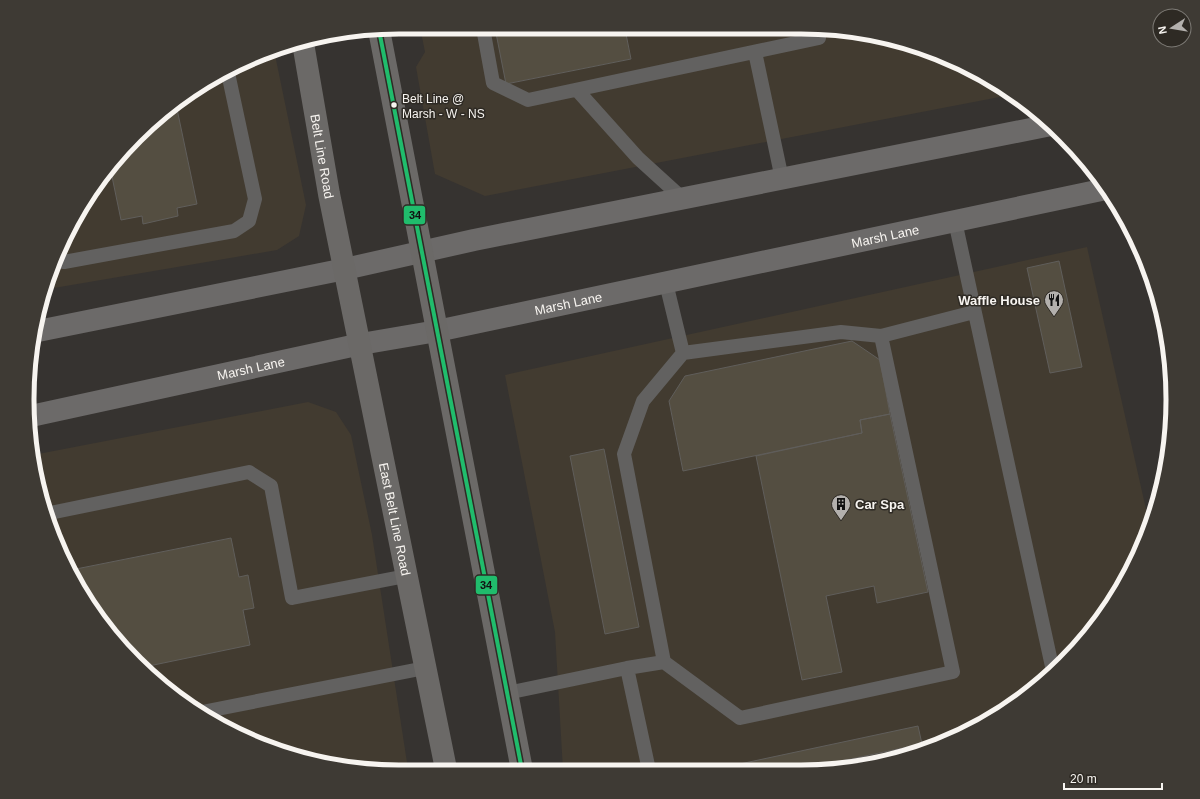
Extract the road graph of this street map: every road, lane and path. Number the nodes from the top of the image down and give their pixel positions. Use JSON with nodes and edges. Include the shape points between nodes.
{"nodes":[{"id":1,"x":483,"y":34,"type":"edge"},
{"id":2,"x":380,"y":35,"type":"edge"},
{"id":3,"x":819,"y":35,"type":"edge"},
{"id":4,"x":305,"y":46,"type":"edge"},
{"id":5,"x":755,"y":52,"type":"junction"},
{"id":6,"x":229,"y":77,"type":"edge"},
{"id":7,"x":577,"y":90,"type":"junction"},
{"id":8,"x":1043,"y":127,"type":"edge"},
{"id":9,"x":782,"y":179,"type":"junction"},
{"id":10,"x":1100,"y":190,"type":"edge"},
{"id":11,"x":682,"y":198,"type":"junction"},
{"id":12,"x":955,"y":221,"type":"junction"},
{"id":13,"x":422,"y":250,"type":"junction"},
{"id":14,"x":61,"y":262,"type":"edge"},
{"id":15,"x":345,"y":269,"type":"junction"},
{"id":16,"x":666,"y":282,"type":"junction"},
{"id":17,"x":974,"y":312,"type":"junction"},
{"id":18,"x":41,"y":330,"type":"edge"},
{"id":19,"x":437,"y":331,"type":"junction"},
{"id":20,"x":881,"y":336,"type":"junction"},
{"id":21,"x":361,"y":344,"type":"junction"},
{"id":22,"x":683,"y":353,"type":"junction"},
{"id":23,"x":35,"y":415,"type":"edge"},
{"id":24,"x":52,"y":513,"type":"edge"},
{"id":25,"x":406,"y":576,"type":"junction"},
{"id":26,"x":664,"y":662,"type":"junction"},
{"id":27,"x":1052,"y":665,"type":"edge"},
{"id":28,"x":425,"y":668,"type":"junction"},
{"id":29,"x":627,"y":668,"type":"junction"},
{"id":30,"x":507,"y":693,"type":"junction"},
{"id":31,"x":208,"y":711,"type":"edge"},
{"id":32,"x":445,"y":765,"type":"edge"},
{"id":33,"x":521,"y":765,"type":"edge"},
{"id":34,"x":648,"y":765,"type":"edge"}],
"edges":[{"from":1,"to":7,"type":"lane","via":[[493,83],[528,100]]},
{"from":2,"to":13,"type":"main road"},
{"from":3,"to":5,"type":"lane","via":[[820,38]]},
{"from":4,"to":15,"type":"main road","name":"Belt Line Road","via":[[329,194]]},
{"from":5,"to":7,"type":"lane"},
{"from":5,"to":9,"type":"lane"},
{"from":6,"to":14,"type":"lane","via":[[255,199],[249,220],[234,231]]},
{"from":7,"to":11,"type":"lane","via":[[638,158]]},
{"from":8,"to":9,"type":"main road"},
{"from":9,"to":11,"type":"main road"},
{"from":10,"to":12,"type":"main road","name":"Marsh Lane"},
{"from":11,"to":13,"type":"main road"},
{"from":12,"to":16,"type":"main road","name":"Marsh Lane"},
{"from":12,"to":17,"type":"lane"},
{"from":13,"to":15,"type":"main road"},
{"from":13,"to":19,"type":"main road"},
{"from":15,"to":18,"type":"main road"},
{"from":15,"to":21,"type":"main road","name":"East Belt Line Road"},
{"from":16,"to":19,"type":"main road","name":"Marsh Lane"},
{"from":16,"to":22,"type":"lane"},
{"from":17,"to":20,"type":"lane"},
{"from":17,"to":27,"type":"lane"},
{"from":19,"to":21,"type":"main road","name":"Marsh Lane"},
{"from":19,"to":30,"type":"main road"},
{"from":20,"to":22,"type":"lane","via":[[841,332]]},
{"from":20,"to":26,"type":"lane","via":[[953,672],[740,718]]},
{"from":21,"to":23,"type":"main road","name":"Marsh Lane"},
{"from":21,"to":25,"type":"main road","name":"East Belt Line Road"},
{"from":22,"to":26,"type":"lane","via":[[644,401],[624,454]]},
{"from":24,"to":25,"type":"lane","via":[[249,472],[271,486],[292,598]]},
{"from":25,"to":28,"type":"main road","name":"East Belt Line Road"},
{"from":26,"to":29,"type":"lane"},
{"from":28,"to":31,"type":"lane"},
{"from":28,"to":32,"type":"main road","name":"East Belt Line Road"},
{"from":29,"to":30,"type":"lane"},
{"from":29,"to":34,"type":"lane"},
{"from":30,"to":33,"type":"main road"}]}
